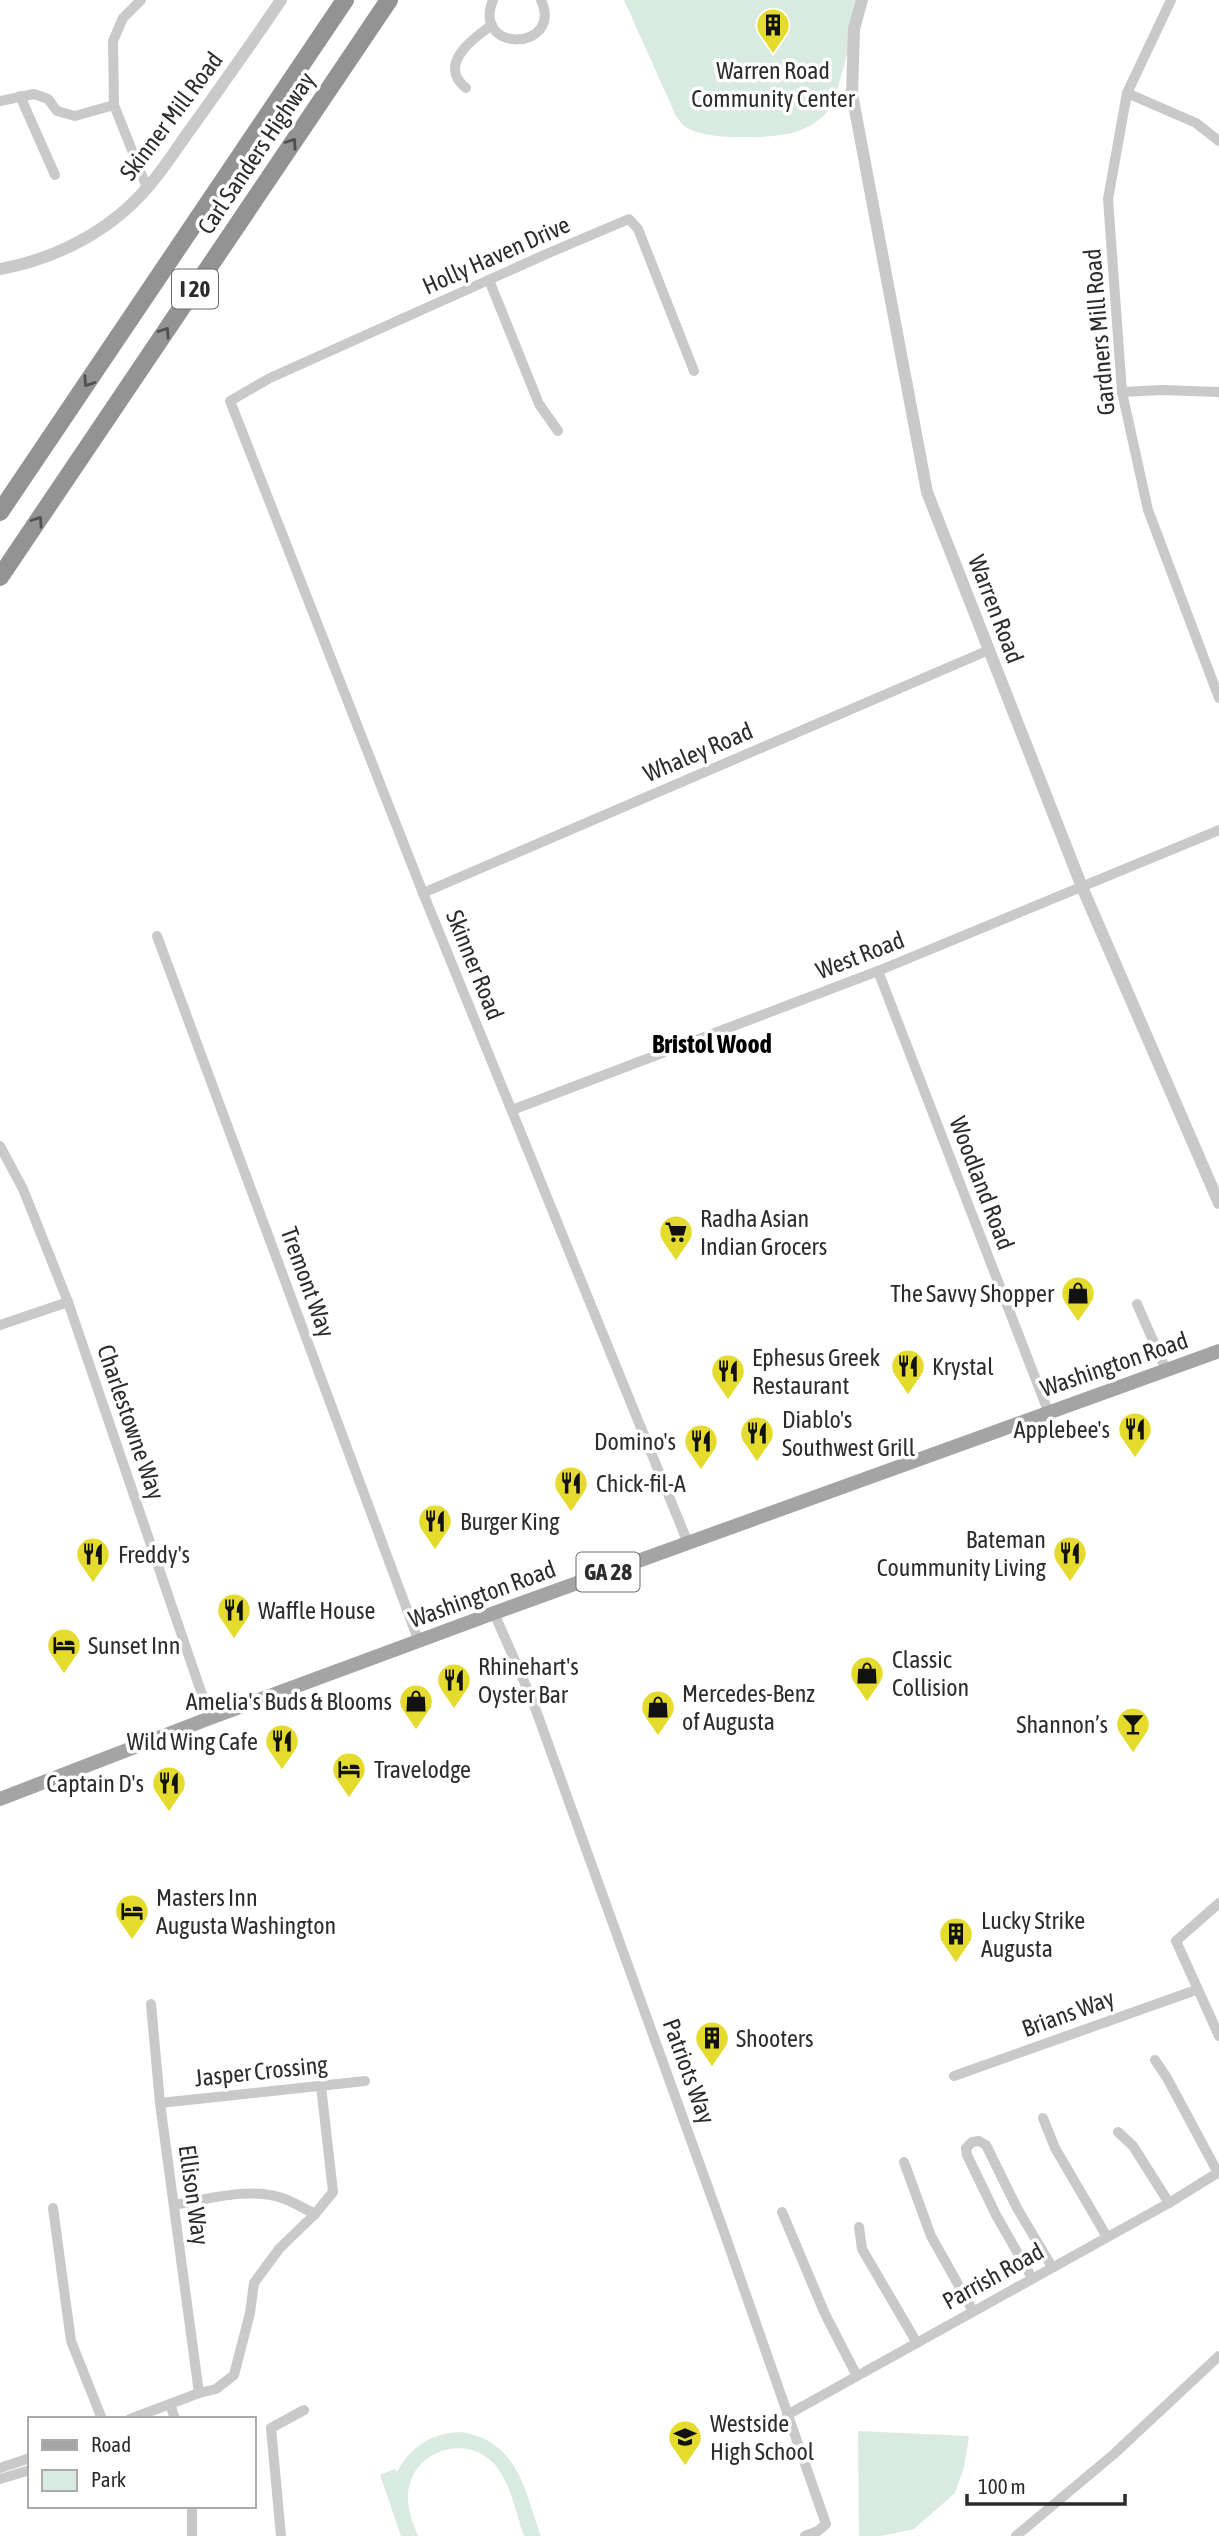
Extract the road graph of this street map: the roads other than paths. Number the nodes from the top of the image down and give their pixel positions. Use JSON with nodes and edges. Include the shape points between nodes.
{"nodes":[{"id":1,"x":141,"y":0,"type":"edge"},
{"id":2,"x":281,"y":0,"type":"edge"},
{"id":3,"x":345,"y":0,"type":"edge"},
{"id":4,"x":389,"y":0,"type":"edge"},
{"id":5,"x":493,"y":0,"type":"edge"},
{"id":6,"x":541,"y":0,"type":"edge"},
{"id":7,"x":862,"y":0,"type":"edge"},
{"id":8,"x":1171,"y":0,"type":"edge"},
{"id":9,"x":492,"y":25,"type":"junction"},
{"id":10,"x":466,"y":88,"type":"dead end"},
{"id":11,"x":1127,"y":93,"type":"junction"},
{"id":12,"x":20,"y":96,"type":"junction"},
{"id":13,"x":0,"y":100,"type":"edge"},
{"id":14,"x":114,"y":105,"type":"junction"},
{"id":15,"x":1219,"y":141,"type":"edge"},
{"id":16,"x":55,"y":175,"type":"dead end"},
{"id":17,"x":147,"y":188,"type":"junction"},
{"id":18,"x":0,"y":269,"type":"edge"},
{"id":19,"x":489,"y":280,"type":"junction"},
{"id":20,"x":694,"y":371,"type":"dead end"},
{"id":21,"x":1122,"y":392,"type":"junction"},
{"id":22,"x":1219,"y":392,"type":"edge"},
{"id":23,"x":230,"y":401,"type":"joint"},
{"id":24,"x":558,"y":431,"type":"dead end"},
{"id":25,"x":0,"y":512,"type":"edge"},
{"id":26,"x":0,"y":577,"type":"edge"},
{"id":27,"x":989,"y":649,"type":"junction"},
{"id":28,"x":1218,"y":694,"type":"edge"},
{"id":29,"x":1219,"y":830,"type":"edge"},
{"id":30,"x":1082,"y":887,"type":"junction"},
{"id":31,"x":423,"y":893,"type":"junction"},
{"id":32,"x":157,"y":936,"type":"dead end"},
{"id":33,"x":878,"y":971,"type":"junction"},
{"id":34,"x":512,"y":1110,"type":"junction"},
{"id":35,"x":0,"y":1146,"type":"edge"},
{"id":36,"x":1219,"y":1203,"type":"edge"},
{"id":37,"x":68,"y":1302,"type":"junction"},
{"id":38,"x":1137,"y":1304,"type":"dead end"},
{"id":39,"x":0,"y":1325,"type":"edge"},
{"id":40,"x":1219,"y":1351,"type":"edge"},
{"id":41,"x":1166,"y":1370,"type":"junction"},
{"id":42,"x":1048,"y":1411,"type":"junction"},
{"id":43,"x":688,"y":1543,"type":"junction"},
{"id":44,"x":494,"y":1612,"type":"junction"},
{"id":45,"x":419,"y":1642,"type":"junction"},
{"id":46,"x":210,"y":1718,"type":"junction"},
{"id":47,"x":0,"y":1800,"type":"edge"},
{"id":48,"x":1219,"y":1903,"type":"edge"},
{"id":49,"x":1196,"y":1990,"type":"junction"},
{"id":50,"x":151,"y":2004,"type":"dead end"},
{"id":51,"x":1219,"y":2036,"type":"edge"},
{"id":52,"x":1155,"y":2060,"type":"dead end"},
{"id":53,"x":954,"y":2076,"type":"dead end"},
{"id":54,"x":365,"y":2081,"type":"dead end"},
{"id":55,"x":321,"y":2085,"type":"junction"},
{"id":56,"x":160,"y":2103,"type":"junction"},
{"id":57,"x":1043,"y":2118,"type":"dead end"},
{"id":58,"x":1118,"y":2132,"type":"dead end"},
{"id":59,"x":904,"y":2162,"type":"dead end"},
{"id":60,"x":1218,"y":2172,"type":"edge"},
{"id":61,"x":1169,"y":2203,"type":"junction"},
{"id":62,"x":174,"y":2205,"type":"junction"},
{"id":63,"x":53,"y":2208,"type":"dead end"},
{"id":64,"x":782,"y":2212,"type":"dead end"},
{"id":65,"x":315,"y":2214,"type":"junction"},
{"id":66,"x":859,"y":2227,"type":"dead end"},
{"id":67,"x":1107,"y":2237,"type":"junction"},
{"id":68,"x":1052,"y":2267,"type":"junction"},
{"id":69,"x":1032,"y":2278,"type":"junction"},
{"id":70,"x":973,"y":2311,"type":"junction"},
{"id":71,"x":917,"y":2343,"type":"junction"},
{"id":72,"x":1219,"y":2356,"type":"edge"},
{"id":73,"x":858,"y":2376,"type":"junction"},
{"id":74,"x":199,"y":2393,"type":"junction"},
{"id":75,"x":170,"y":2404,"type":"junction"},
{"id":76,"x":304,"y":2410,"type":"dead end"},
{"id":77,"x":787,"y":2416,"type":"junction"},
{"id":78,"x":101,"y":2417,"type":"edge"},
{"id":79,"x":135,"y":2417,"type":"edge"},
{"id":80,"x":173,"y":2417,"type":"edge"},
{"id":81,"x":28,"y":2459,"type":"edge"},
{"id":82,"x":0,"y":2468,"type":"edge"},
{"id":83,"x":28,"y":2471,"type":"edge"},
{"id":84,"x":0,"y":2479,"type":"edge"},
{"id":85,"x":192,"y":2508,"type":"edge"},
{"id":86,"x":192,"y":2536,"type":"edge"},
{"id":87,"x":281,"y":2536,"type":"edge"},
{"id":88,"x":805,"y":2536,"type":"edge"},
{"id":89,"x":1016,"y":2536,"type":"edge"}],
"edges":[{"from":1,"to":14,"type":"street","via":[[123,18],[113,41]]},
{"from":2,"to":17,"type":"street","name":"Skinner Mill Road"},
{"from":3,"to":25,"type":"highway","name":"Carl Sanders Highway","number":"I 20","one_way":true},
{"from":26,"to":4,"type":"highway","name":"Carl Sanders Highway","number":"I 20","one_way":true},
{"from":5,"to":9,"type":"street"},
{"from":6,"to":9,"type":"street","via":[[543,22],[531,37],[505,38]]},
{"from":7,"to":27,"type":"street","name":"Warren Road","via":[[854,29],[852,94],[927,492]]},
{"from":8,"to":11,"type":"street","name":"Gardners Mill Road"},
{"from":9,"to":10,"type":"street","via":[[458,55],[456,76]]},
{"from":11,"to":15,"type":"street","via":[[1196,123]]},
{"from":11,"to":21,"type":"street","name":"Gardners Mill Road","via":[[1108,199]]},
{"from":12,"to":13,"type":"street"},
{"from":12,"to":14,"type":"street","via":[[48,99],[57,111],[75,116]]},
{"from":12,"to":16,"type":"street"},
{"from":14,"to":17,"type":"street"},
{"from":17,"to":18,"type":"street","name":"Skinner Mill Road","via":[[71,247]]},
{"from":19,"to":20,"type":"street","name":"Holly Haven Drive","via":[[629,219],[638,229]]},
{"from":19,"to":23,"type":"street","name":"Holly Haven Drive","via":[[270,378]]},
{"from":19,"to":24,"type":"street","via":[[539,404]]},
{"from":21,"to":22,"type":"street"},
{"from":21,"to":28,"type":"street","name":"Gardners Mill Road","via":[[1148,510]]},
{"from":23,"to":31,"type":"street","name":"Skinner Road"},
{"from":27,"to":30,"type":"street","name":"Warren Road"},
{"from":27,"to":31,"type":"street","name":"Whaley Road"},
{"from":29,"to":30,"type":"street","name":"West Road"},
{"from":30,"to":33,"type":"street","name":"West Road"},
{"from":30,"to":36,"type":"street","name":"Warren Road"},
{"from":31,"to":34,"type":"street","name":"Skinner Road"},
{"from":32,"to":45,"type":"street","name":"Tremont Way"},
{"from":33,"to":34,"type":"street","name":"West Road"},
{"from":33,"to":42,"type":"street","name":"Woodland Road"},
{"from":34,"to":43,"type":"street","name":"Skinner Road"},
{"from":35,"to":37,"type":"street","name":"Charlestowne Way","via":[[23,1189]]},
{"from":37,"to":39,"type":"street"},
{"from":37,"to":46,"type":"street","name":"Charlestowne Way"},
{"from":38,"to":41,"type":"street"},
{"from":40,"to":41,"type":"main road","name":"Washington Road","number":"GA 28"},
{"from":41,"to":42,"type":"main road","name":"Washington Road","number":"GA 28"},
{"from":42,"to":43,"type":"main road","name":"Washington Road","number":"GA 28"},
{"from":43,"to":44,"type":"main road","name":"Washington Road","number":"GA 28"},
{"from":44,"to":45,"type":"main road","name":"Washington Road","number":"GA 28"},
{"from":44,"to":77,"type":"street","name":"Patriots Way","via":[[533,1702]]},
{"from":45,"to":46,"type":"main road","name":"Washington Road","number":"GA 28"},
{"from":46,"to":47,"type":"main road","name":"Washington Road","number":"GA 28"},
{"from":48,"to":49,"type":"street","via":[[1176,1941]]},
{"from":49,"to":51,"type":"street"},
{"from":49,"to":53,"type":"street","name":"Brians Way"},
{"from":50,"to":56,"type":"street","name":"Ellison Way"},
{"from":52,"to":60,"type":"street"},
{"from":54,"to":55,"type":"street","name":"Jasper Crossing"},
{"from":55,"to":56,"type":"street","name":"Jasper Crossing"},
{"from":55,"to":65,"type":"street","via":[[332,2192]]},
{"from":56,"to":62,"type":"street","name":"Ellison Way"},
{"from":57,"to":67,"type":"street","via":[[1055,2148]]},
{"from":58,"to":61,"type":"street","via":[[1133,2146]]},
{"from":59,"to":70,"type":"street","via":[[932,2236]]},
{"from":60,"to":61,"type":"street","name":"Parrish Road"},
{"from":61,"to":67,"type":"street","name":"Parrish Road"},
{"from":62,"to":65,"type":"street","via":[[262,2194],[283,2198]]},
{"from":62,"to":74,"type":"street","name":"Ellison Way"},
{"from":63,"to":78,"type":"street","via":[[71,2341]]},
{"from":64,"to":73,"type":"street","via":[[825,2314]]},
{"from":65,"to":74,"type":"street","via":[[279,2249],[254,2283],[234,2375],[216,2389]]},
{"from":66,"to":71,"type":"street","via":[[862,2249]]},
{"from":67,"to":68,"type":"street","name":"Parrish Road"},
{"from":68,"to":69,"type":"street","name":"Parrish Road"},
{"from":68,"to":69,"type":"street","via":[[986,2145],[972,2142],[967,2155]]},
{"from":69,"to":70,"type":"street","name":"Parrish Road"},
{"from":70,"to":71,"type":"street","name":"Parrish Road"},
{"from":71,"to":73,"type":"street","name":"Parrish Road"},
{"from":72,"to":89,"type":"street","via":[[1114,2454]]},
{"from":73,"to":77,"type":"street","name":"Parrish Road"},
{"from":74,"to":75,"type":"street"},
{"from":75,"to":79,"type":"street"},
{"from":75,"to":80,"type":"street"},
{"from":76,"to":87,"type":"street","via":[[271,2428]]},
{"from":77,"to":88,"type":"street","name":"Patriots Way","via":[[826,2524]]},
{"from":81,"to":82,"type":"street"},
{"from":83,"to":84,"type":"street"},
{"from":85,"to":86,"type":"street"}]}
